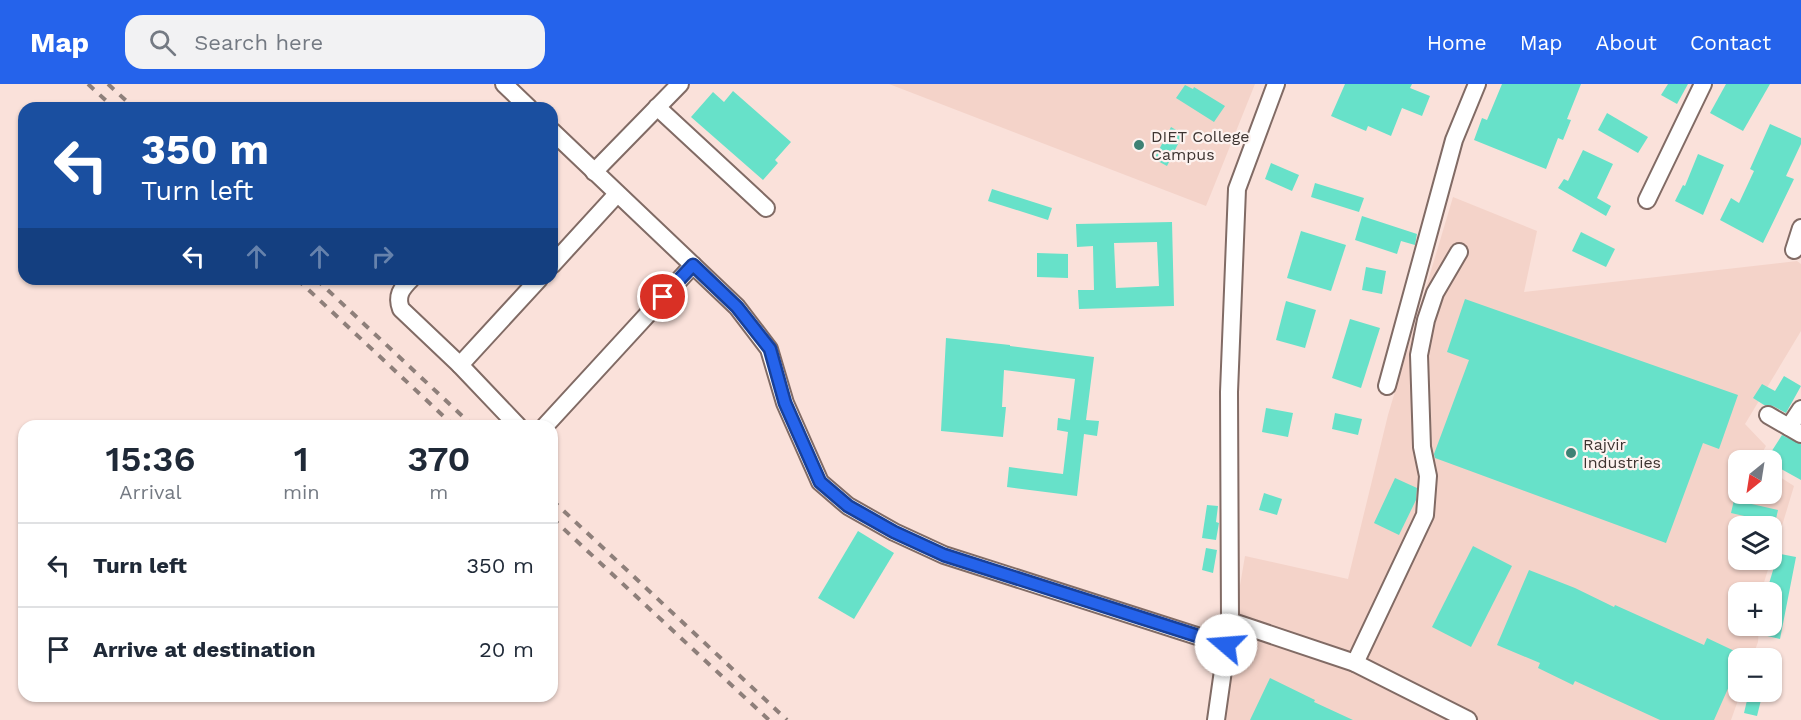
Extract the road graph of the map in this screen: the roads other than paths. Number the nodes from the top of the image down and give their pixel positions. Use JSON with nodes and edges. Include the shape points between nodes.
{"nodes":[{"id":1,"x":504,"y":84,"type":"edge"},
{"id":2,"x":680,"y":84,"type":"edge"},
{"id":3,"x":1276,"y":84,"type":"edge"},
{"id":4,"x":1477,"y":84,"type":"edge"},
{"id":5,"x":1703,"y":84,"type":"edge"},
{"id":6,"x":523,"y":102,"type":"edge"},
{"id":7,"x":657,"y":107,"type":"junction"},
{"id":8,"x":558,"y":137,"type":"edge"},
{"id":9,"x":594,"y":172,"type":"junction"},
{"id":10,"x":617,"y":194,"type":"junction"},
{"id":11,"x":1647,"y":200,"type":"dead end"},
{"id":12,"x":766,"y":208,"type":"dead end"},
{"id":13,"x":1801,"y":228,"type":"edge"},
{"id":14,"x":1794,"y":250,"type":"dead end"},
{"id":15,"x":1459,"y":252,"type":"dead end"},
{"id":16,"x":558,"y":258,"type":"edge"},
{"id":17,"x":693,"y":265,"type":"junction"},
{"id":18,"x":406,"y":285,"type":"edge"},
{"id":19,"x":533,"y":285,"type":"edge"},
{"id":20,"x":460,"y":365,"type":"junction"},
{"id":21,"x":1387,"y":386,"type":"dead end"},
{"id":22,"x":1801,"y":409,"type":"edge"},
{"id":23,"x":1768,"y":415,"type":"dead end"},
{"id":24,"x":512,"y":420,"type":"edge"},
{"id":25,"x":551,"y":420,"type":"edge"},
{"id":26,"x":1795,"y":430,"type":"edge"},
{"id":27,"x":1230,"y":621,"type":"junction"},
{"id":28,"x":1226,"y":645,"type":"junction"},
{"id":29,"x":1355,"y":663,"type":"junction"},
{"id":30,"x":1216,"y":720,"type":"edge"},
{"id":31,"x":1468,"y":720,"type":"edge"}],
"edges":[{"from":1,"to":6,"type":"street"},
{"from":2,"to":7,"type":"street"},
{"from":3,"to":27,"type":"street","via":[[1237,189],[1229,392]]},
{"from":4,"to":21,"type":"street","via":[[1454,140]]},
{"from":5,"to":11,"type":"street"},
{"from":7,"to":9,"type":"street"},
{"from":7,"to":12,"type":"street"},
{"from":8,"to":9,"type":"street"},
{"from":9,"to":10,"type":"street"},
{"from":10,"to":16,"type":"street"},
{"from":10,"to":17,"type":"street"},
{"from":13,"to":14,"type":"street"},
{"from":15,"to":29,"type":"street","via":[[1435,293],[1419,355],[1422,447],[1428,476],[1425,515]]},
{"from":17,"to":25,"type":"street"},
{"from":17,"to":28,"type":"street","via":[[737,307],[770,349],[785,403],[820,482],[848,506],[944,555]]},
{"from":18,"to":20,"type":"street","via":[[399,295],[401,309]]},
{"from":19,"to":20,"type":"street"},
{"from":20,"to":24,"type":"street"},
{"from":22,"to":26,"type":"street"},
{"from":23,"to":26,"type":"street"},
{"from":27,"to":28,"type":"street"},
{"from":27,"to":29,"type":"street"},
{"from":28,"to":30,"type":"street"},
{"from":29,"to":31,"type":"street"}]}
